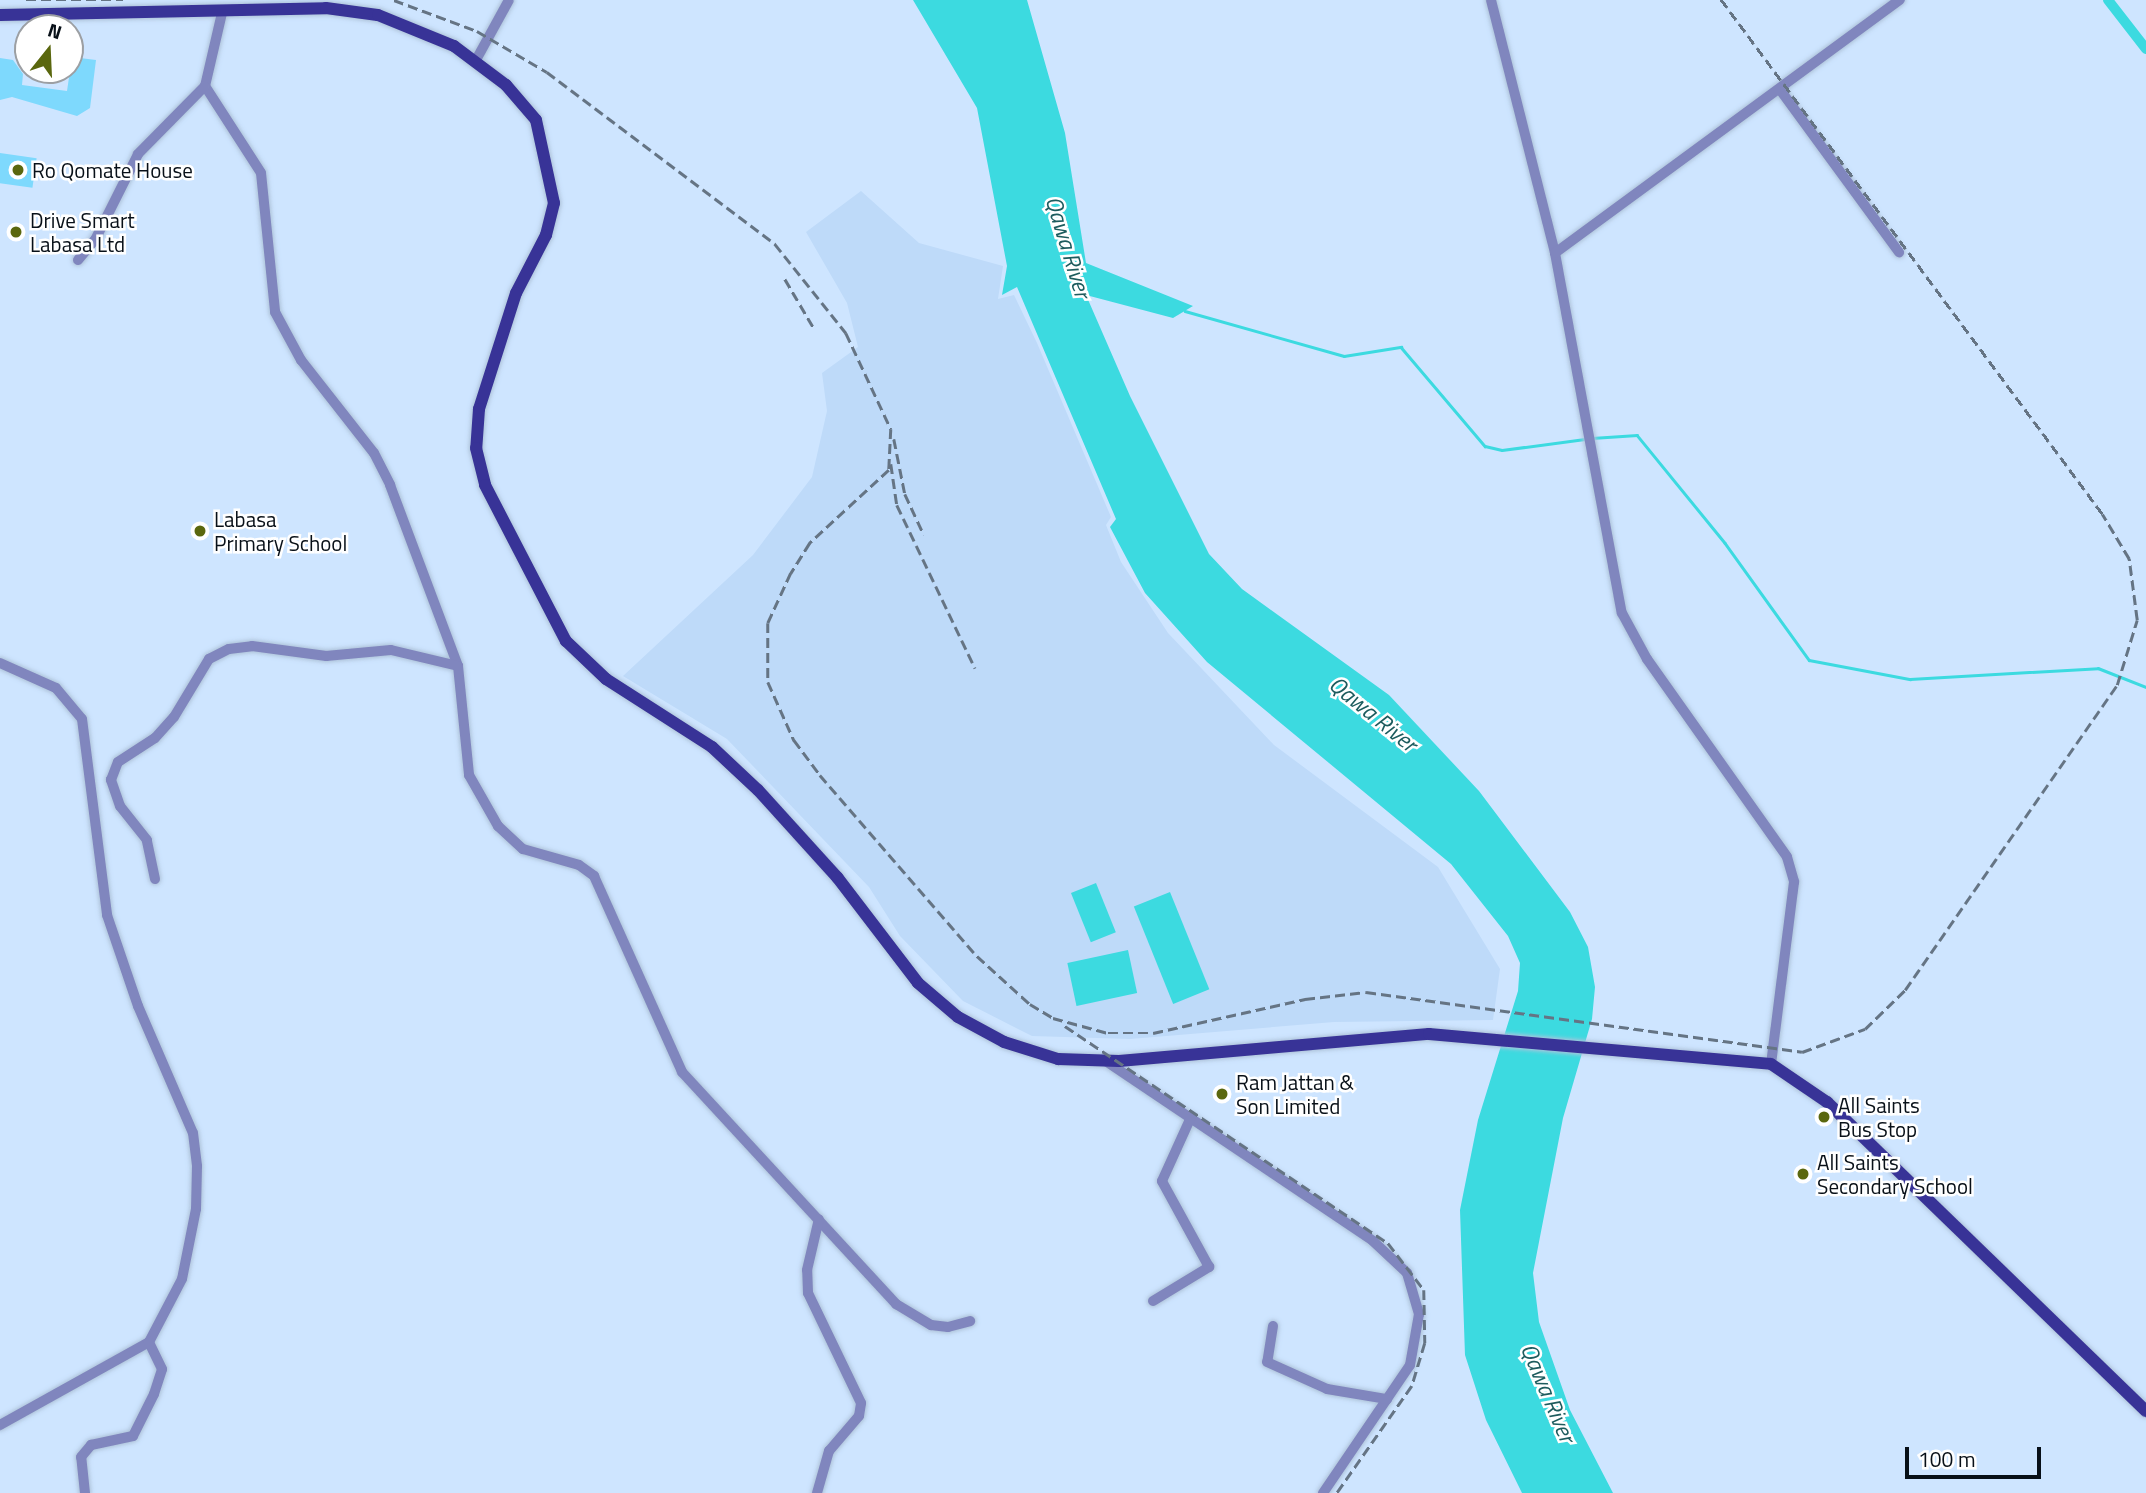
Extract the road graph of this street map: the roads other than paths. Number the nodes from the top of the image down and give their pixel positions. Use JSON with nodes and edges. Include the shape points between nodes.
{"nodes":[{"id":1,"x":176,"y":0,"type":"edge"},
{"id":2,"x":509,"y":0,"type":"edge"},
{"id":3,"x":1491,"y":0,"type":"edge"},
{"id":4,"x":1900,"y":0,"type":"edge"},
{"id":5,"x":222,"y":13,"type":"junction"},
{"id":6,"x":176,"y":14,"type":"junction"},
{"id":7,"x":0,"y":15,"type":"edge"},
{"id":8,"x":476,"y":60,"type":"junction"},
{"id":9,"x":205,"y":86,"type":"junction"},
{"id":10,"x":1781,"y":91,"type":"junction"},
{"id":11,"x":1899,"y":252,"type":"dead end"},
{"id":12,"x":1555,"y":253,"type":"junction"},
{"id":13,"x":78,"y":260,"type":"dead end"},
{"id":14,"x":0,"y":663,"type":"edge"},
{"id":15,"x":458,"y":666,"type":"junction"},
{"id":16,"x":155,"y":879,"type":"dead end"},
{"id":17,"x":1107,"y":1061,"type":"junction"},
{"id":18,"x":1771,"y":1064,"type":"junction"},
{"id":19,"x":1191,"y":1117,"type":"junction"},
{"id":20,"x":819,"y":1219,"type":"junction"},
{"id":21,"x":1153,"y":1301,"type":"dead end"},
{"id":22,"x":970,"y":1321,"type":"dead end"},
{"id":23,"x":1273,"y":1326,"type":"dead end"},
{"id":24,"x":149,"y":1342,"type":"junction"},
{"id":25,"x":1387,"y":1399,"type":"junction"},
{"id":26,"x":2146,"y":1411,"type":"edge"},
{"id":27,"x":0,"y":1425,"type":"edge"},
{"id":28,"x":85,"y":1493,"type":"edge"},
{"id":29,"x":817,"y":1493,"type":"edge"},
{"id":30,"x":1323,"y":1493,"type":"edge"}],
"edges":[{"from":1,"to":6,"type":"street"},
{"from":2,"to":8,"type":"street"},
{"from":3,"to":12,"type":"street"},
{"from":4,"to":10,"type":"street"},
{"from":5,"to":6,"type":"main road"},
{"from":5,"to":8,"type":"main road","via":[[326,8],[378,15]]},
{"from":5,"to":9,"type":"street"},
{"from":6,"to":7,"type":"main road"},
{"from":8,"to":17,"type":"main road","via":[[536,120],[554,203],[546,235],[516,293],[489,367],[476,447],[485,485],[549,615],[583,660],[696,735],[758,790],[837,877],[902,965],[940,1004],[974,1027],[1034,1054]]},
{"from":9,"to":13,"type":"street","via":[[138,154],[95,240]]},
{"from":9,"to":15,"type":"street","via":[[261,173],[270,223],[270,291],[283,332],[374,453]]},
{"from":10,"to":11,"type":"street"},
{"from":10,"to":12,"type":"street"},
{"from":12,"to":18,"type":"street","via":[[1622,613],[1794,882]]},
{"from":14,"to":24,"type":"street","via":[[56,688],[82,719],[107,915],[138,1006],[192,1133],[196,1209],[187,1256],[182,1279]]},
{"from":15,"to":16,"type":"street","via":[[391,650],[326,656],[252,646],[229,649],[209,659],[174,718],[155,738],[118,762],[111,780],[120,806],[147,840]]},
{"from":15,"to":20,"type":"street","via":[[465,762],[498,826],[523,849],[579,865],[594,876],[681,1072]]},
{"from":17,"to":18,"type":"main road","via":[[1403,1035],[1492,1038]]},
{"from":17,"to":19,"type":"street"},
{"from":18,"to":26,"type":"main road","via":[[1828,1102]]},
{"from":19,"to":21,"type":"street","via":[[1162,1181],[1209,1267]]},
{"from":19,"to":25,"type":"street","via":[[1373,1241],[1408,1273],[1419,1314],[1418,1341],[1403,1379]]},
{"from":20,"to":22,"type":"street","via":[[917,1320],[948,1327]]},
{"from":20,"to":29,"type":"street","via":[[807,1270],[808,1293],[861,1403],[859,1416],[829,1451]]},
{"from":23,"to":25,"type":"street","via":[[1267,1362],[1327,1388]]},
{"from":24,"to":27,"type":"street"},
{"from":24,"to":28,"type":"street","via":[[162,1369],[154,1394],[133,1436],[91,1446],[81,1457]]},
{"from":25,"to":30,"type":"street"}]}
